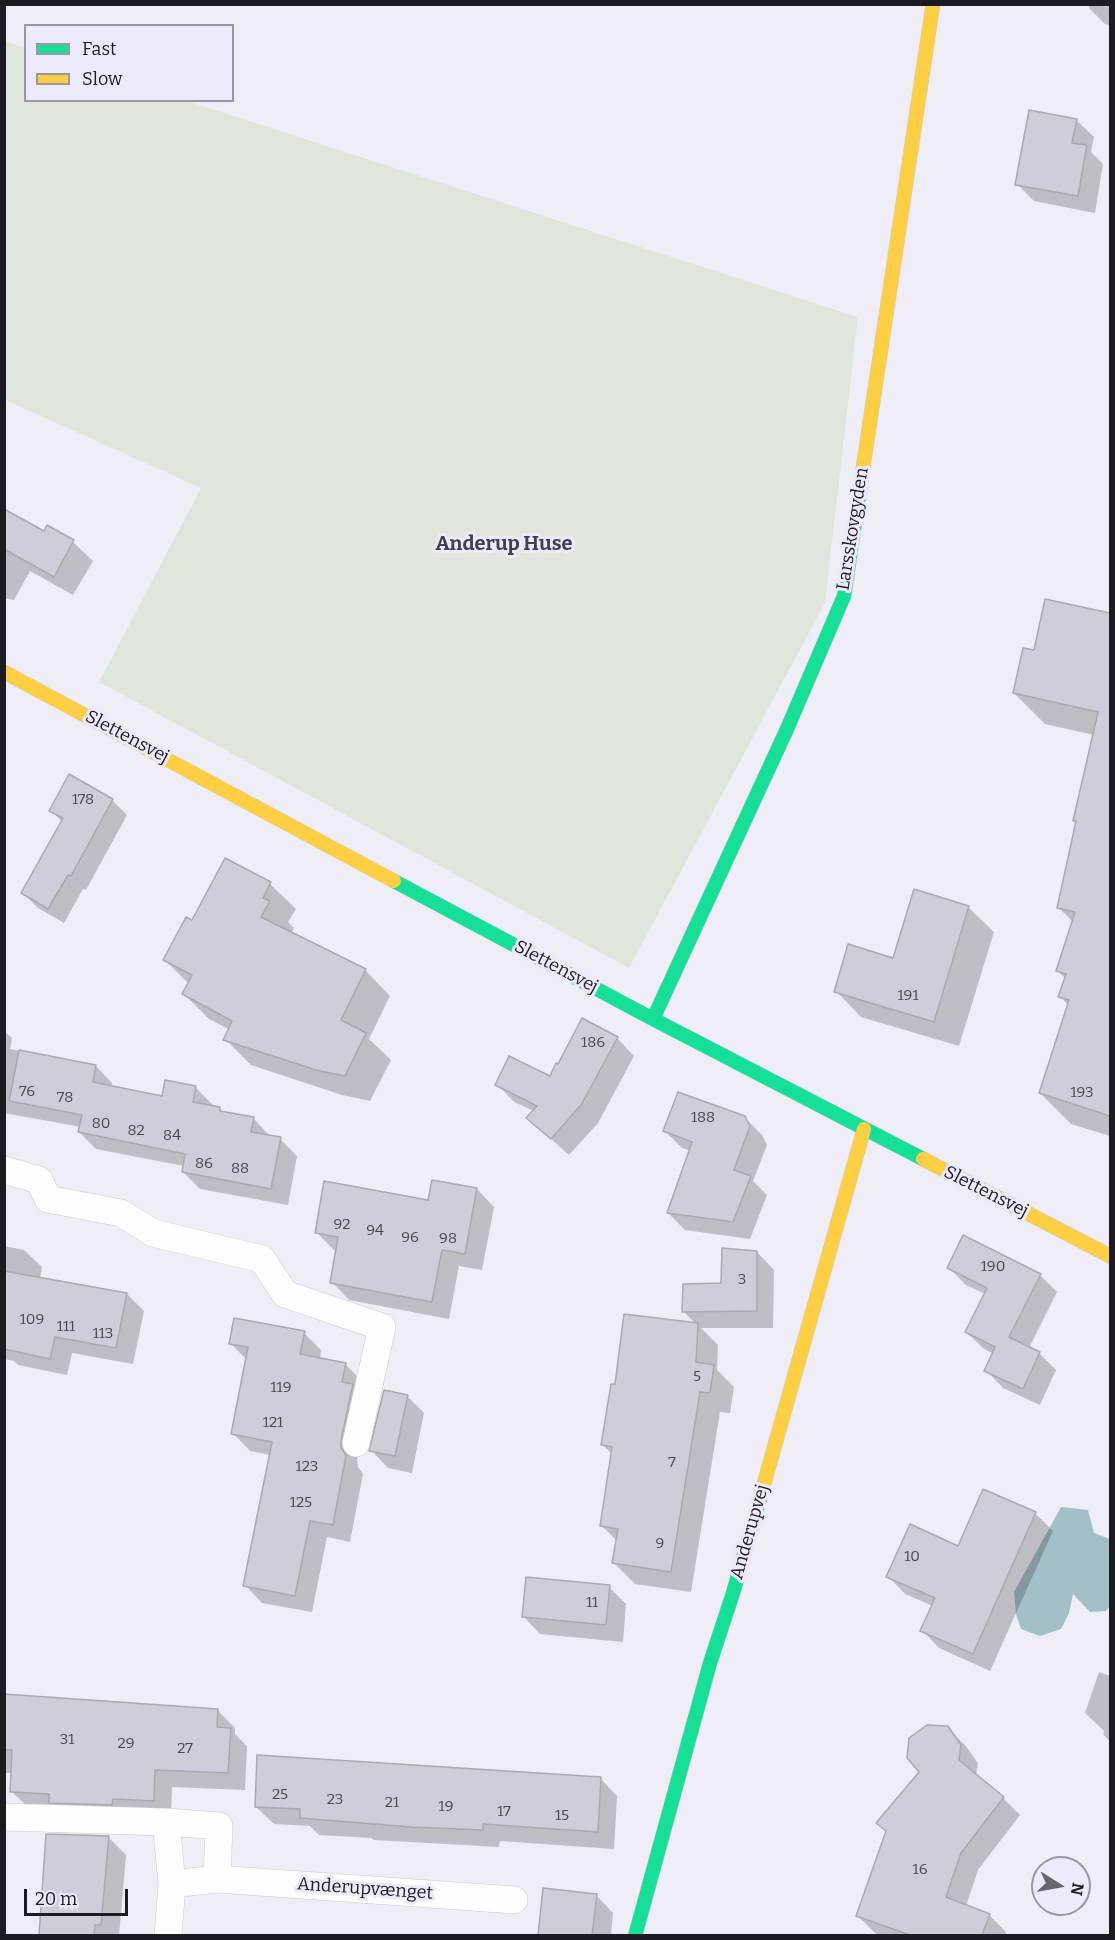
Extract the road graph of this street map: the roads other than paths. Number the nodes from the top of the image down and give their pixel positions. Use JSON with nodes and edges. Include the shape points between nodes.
{"nodes":[{"id":1,"x":933,"y":4,"type":"edge"},
{"id":2,"x":4,"y":672,"type":"edge"},
{"id":3,"x":653,"y":1019,"type":"junction"},
{"id":4,"x":864,"y":1129,"type":"junction"},
{"id":5,"x":4,"y":1170,"type":"edge"},
{"id":6,"x":1110,"y":1256,"type":"edge"},
{"id":7,"x":356,"y":1443,"type":"dead end"},
{"id":8,"x":4,"y":1817,"type":"edge"},
{"id":9,"x":166,"y":1822,"type":"junction"},
{"id":10,"x":217,"y":1879,"type":"junction"},
{"id":11,"x":172,"y":1884,"type":"junction"},
{"id":12,"x":514,"y":1900,"type":"dead end"},
{"id":13,"x":168,"y":1935,"type":"edge"},
{"id":14,"x":636,"y":1935,"type":"edge"}],
"edges":[{"from":1,"to":3,"type":"street","name":"Larsskovgyden","via":[[844,596]]},
{"from":2,"to":3,"type":"street","name":"Slettensvej"},
{"from":3,"to":4,"type":"street","name":"Slettensvej"},
{"from":4,"to":6,"type":"street","name":"Slettensvej"},
{"from":4,"to":14,"type":"street","name":"Anderupvej"},
{"from":5,"to":7,"type":"street","via":[[39,1180],[48,1199],[120,1213],[153,1233],[262,1259],[285,1294],[382,1327]]},
{"from":8,"to":9,"type":"street"},
{"from":9,"to":10,"type":"street","via":[[219,1826]]},
{"from":9,"to":11,"type":"street"},
{"from":10,"to":11,"type":"street","name":"Anderupvænget"},
{"from":10,"to":12,"type":"street","name":"Anderupvænget"},
{"from":11,"to":13,"type":"street"}]}
